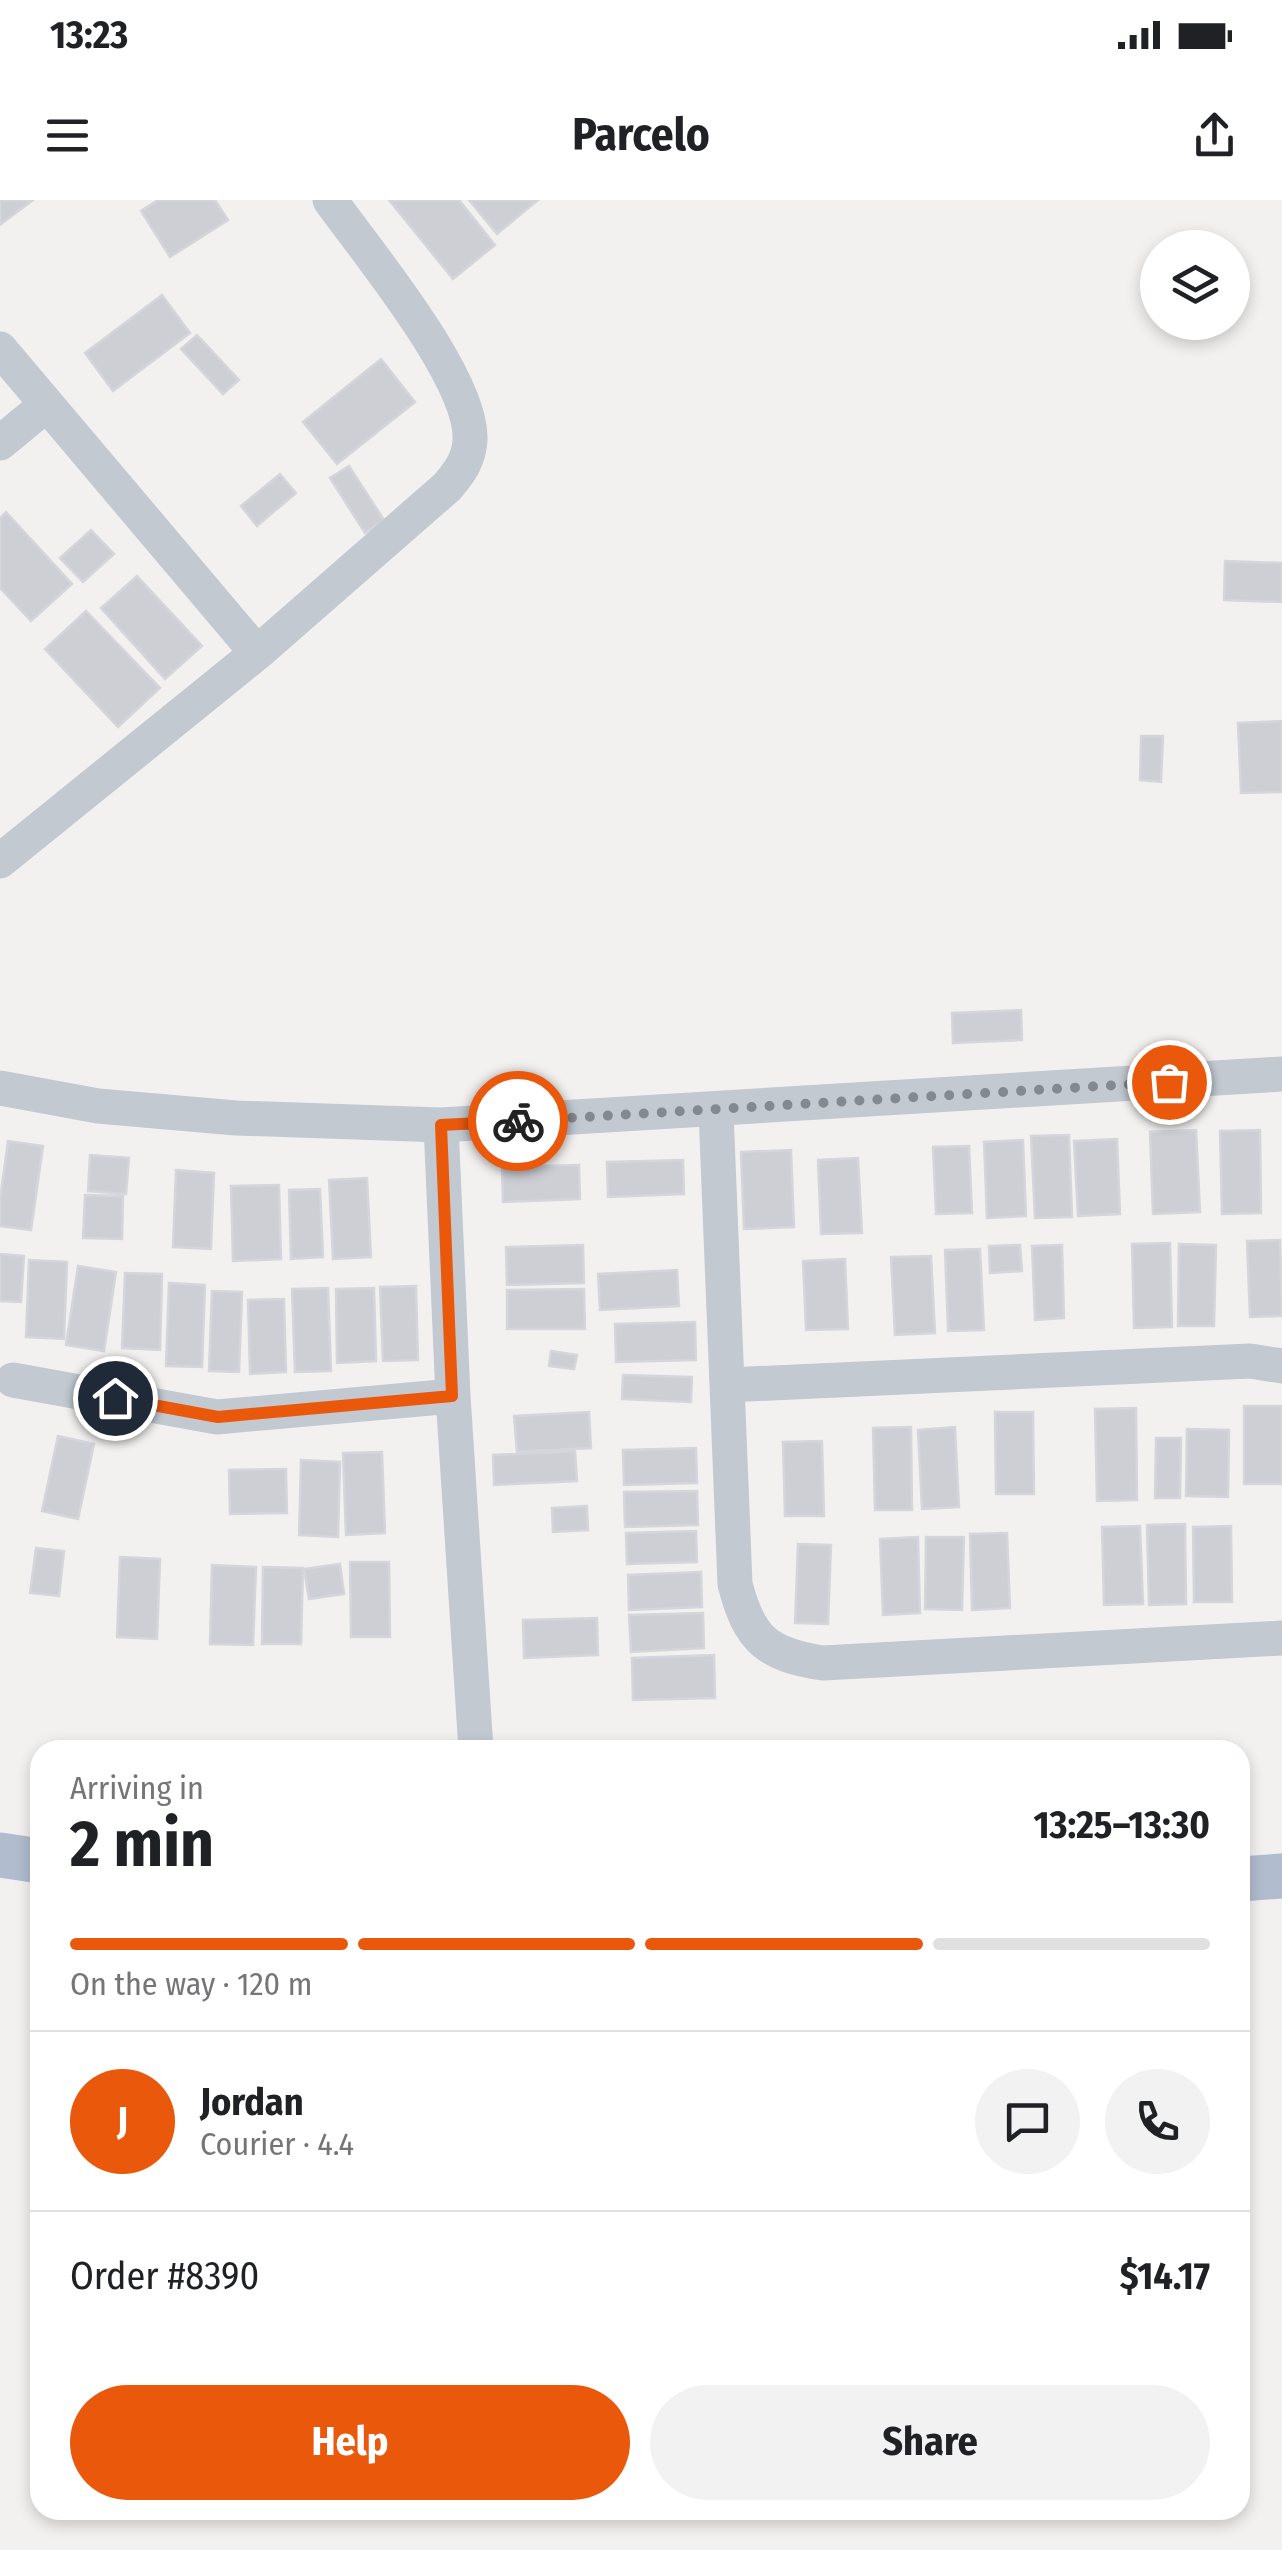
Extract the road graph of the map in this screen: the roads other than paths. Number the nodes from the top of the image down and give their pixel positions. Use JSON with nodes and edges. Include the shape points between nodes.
{"nodes":[{"id":1,"x":330,"y":200,"type":"edge"},
{"id":2,"x":0,"y":349,"type":"edge"},
{"id":3,"x":45,"y":406,"type":"junction"},
{"id":4,"x":0,"y":444,"type":"edge"},
{"id":5,"x":257,"y":652,"type":"junction"},
{"id":6,"x":0,"y":862,"type":"edge"},
{"id":7,"x":1282,"y":1074,"type":"edge"},
{"id":8,"x":0,"y":1088,"type":"edge"},
{"id":9,"x":716,"y":1110,"type":"junction"},
{"id":10,"x":441,"y":1125,"type":"junction"},
{"id":11,"x":1282,"y":1366,"type":"edge"},
{"id":12,"x":13,"y":1380,"type":"dead end"},
{"id":13,"x":727,"y":1385,"type":"junction"},
{"id":14,"x":452,"y":1396,"type":"junction"},
{"id":15,"x":1282,"y":1638,"type":"edge"},
{"id":16,"x":475,"y":1740,"type":"edge"},
{"id":17,"x":0,"y":1855,"type":"edge"},
{"id":18,"x":30,"y":1860,"type":"edge"},
{"id":19,"x":1282,"y":1876,"type":"edge"},
{"id":20,"x":1250,"y":1878,"type":"edge"}],
"edges":[{"from":1,"to":5,"type":"street","via":[[448,367],[466,406],[470,440],[463,469],[447,487]]},
{"from":2,"to":3,"type":"street"},
{"from":3,"to":4,"type":"street"},
{"from":3,"to":5,"type":"street"},
{"from":5,"to":6,"type":"street"},
{"from":7,"to":9,"type":"street"},
{"from":8,"to":10,"type":"street","via":[[98,1106],[236,1118]]},
{"from":9,"to":10,"type":"street"},
{"from":9,"to":13,"type":"street"},
{"from":10,"to":14,"type":"street"},
{"from":11,"to":13,"type":"street","via":[[1250,1361]]},
{"from":12,"to":14,"type":"street","via":[[218,1417]]},
{"from":13,"to":15,"type":"street","via":[[735,1584],[743,1616],[762,1642],[790,1658],[823,1663]]},
{"from":14,"to":16,"type":"street"},
{"from":17,"to":18,"type":"main road"},
{"from":19,"to":20,"type":"main road"}]}
